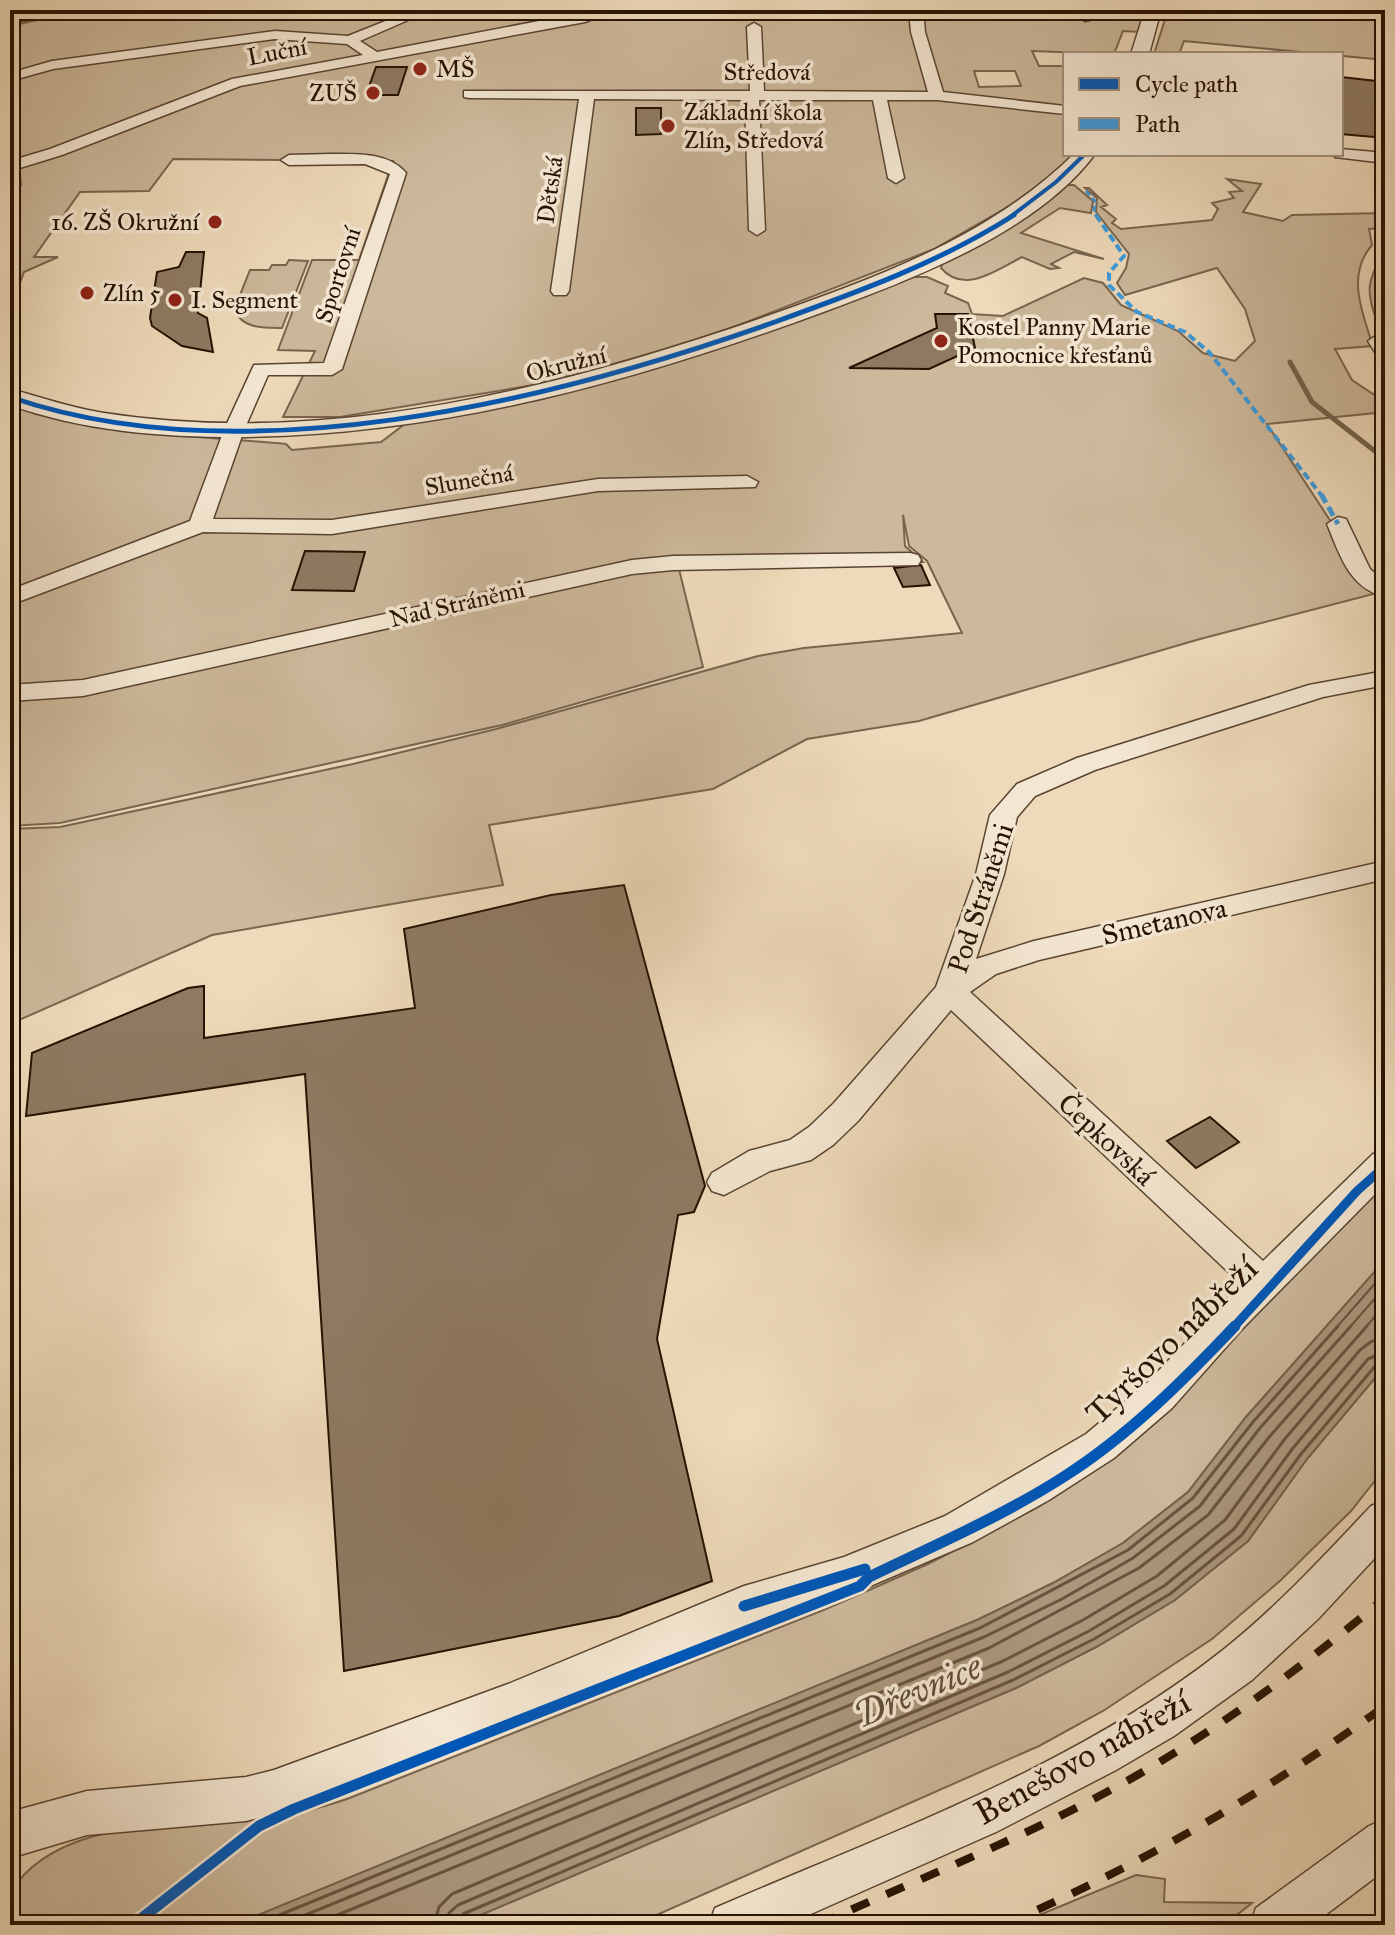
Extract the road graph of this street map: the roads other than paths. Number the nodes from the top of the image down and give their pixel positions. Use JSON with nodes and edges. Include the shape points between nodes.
{"nodes":[{"id":1,"x":63,"y":10,"type":"edge"},
{"id":2,"x":424,"y":10,"type":"edge"},
{"id":3,"x":609,"y":10,"type":"edge"},
{"id":4,"x":916,"y":10,"type":"edge"},
{"id":5,"x":1153,"y":10,"type":"edge"},
{"id":6,"x":10,"y":19,"type":"edge"},
{"id":7,"x":754,"y":27,"type":"dead end"},
{"id":8,"x":350,"y":40,"type":"junction"},
{"id":9,"x":1141,"y":52,"type":"edge"},
{"id":10,"x":374,"y":56,"type":"junction"},
{"id":11,"x":10,"y":77,"type":"edge"},
{"id":12,"x":469,"y":94,"type":"dead end"},
{"id":13,"x":879,"y":96,"type":"junction"},
{"id":14,"x":937,"y":96,"type":"junction"},
{"id":15,"x":587,"y":97,"type":"junction"},
{"id":16,"x":753,"y":97,"type":"junction"},
{"id":17,"x":1063,"y":109,"type":"edge"},
{"id":18,"x":1343,"y":154,"type":"edge"},
{"id":19,"x":1083,"y":156,"type":"edge"},
{"id":20,"x":1385,"y":158,"type":"edge"},
{"id":21,"x":289,"y":160,"type":"dead end"},
{"id":22,"x":10,"y":166,"type":"edge"},
{"id":23,"x":896,"y":178,"type":"dead end"},
{"id":24,"x":757,"y":230,"type":"dead end"},
{"id":25,"x":560,"y":291,"type":"dead end"},
{"id":26,"x":10,"y":397,"type":"edge"},
{"id":27,"x":234,"y":430,"type":"junction"},
{"id":28,"x":747,"y":482,"type":"dead end"},
{"id":29,"x":1338,"y":524,"type":"dead end"},
{"id":30,"x":200,"y":525,"type":"junction"},
{"id":31,"x":910,"y":560,"type":"dead end"},
{"id":32,"x":1385,"y":590,"type":"edge"},
{"id":33,"x":10,"y":598,"type":"edge"},
{"id":34,"x":1385,"y":678,"type":"edge"},
{"id":35,"x":10,"y":693,"type":"edge"},
{"id":36,"x":1385,"y":870,"type":"edge"},
{"id":37,"x":950,"y":991,"type":"junction"},
{"id":38,"x":1385,"y":1163,"type":"edge"},
{"id":39,"x":724,"y":1182,"type":"dead end"},
{"id":40,"x":1266,"y":1284,"type":"junction"},
{"id":41,"x":1385,"y":1519,"type":"edge"},
{"id":42,"x":10,"y":1835,"type":"edge"},
{"id":43,"x":1385,"y":1842,"type":"edge"},
{"id":44,"x":732,"y":1925,"type":"edge"},
{"id":45,"x":1273,"y":1925,"type":"edge"}],
"edges":[{"from":1,"to":6,"type":"street"},
{"from":2,"to":8,"type":"street"},
{"from":3,"to":10,"type":"street","name":"Luční"},
{"from":4,"to":14,"type":"street"},
{"from":5,"to":9,"type":"street"},
{"from":7,"to":16,"type":"street","via":[[759,87]]},
{"from":8,"to":10,"type":"street"},
{"from":8,"to":11,"type":"street","via":[[260,36],[52,65]]},
{"from":10,"to":22,"type":"street","name":"Luční","via":[[237,82]]},
{"from":12,"to":15,"type":"street","name":"Středová"},
{"from":13,"to":14,"type":"street","name":"Středová"},
{"from":13,"to":16,"type":"street","name":"Středová"},
{"from":13,"to":23,"type":"street"},
{"from":14,"to":17,"type":"street","name":"Středová"},
{"from":15,"to":16,"type":"street","name":"Středová"},
{"from":15,"to":25,"type":"street","name":"Dětská"},
{"from":16,"to":24,"type":"street"},
{"from":18,"to":20,"type":"street"},
{"from":19,"to":27,"type":"street","name":"Okružní","via":[[1047,190],[965,242],[839,298],[679,355],[457,410],[346,426]]},
{"from":21,"to":27,"type":"street","name":"Sportovní","via":[[369,159],[395,167],[398,173],[332,369],[261,369]]},
{"from":26,"to":27,"type":"street","name":"Okružní","via":[[92,420]]},
{"from":27,"to":30,"type":"street"},
{"from":28,"to":30,"type":"street","name":"Slunečná","via":[[598,485],[332,527]]},
{"from":29,"to":32,"type":"street","via":[[1361,573]]},
{"from":30,"to":33,"type":"street","name":"Slunečná"},
{"from":31,"to":35,"type":"street","name":"Nad Stráněmi","via":[[648,564],[83,688]]},
{"from":34,"to":37,"type":"street","name":"Pod Stráněmi","via":[[1318,690],[1086,764],[1026,790],[1004,815]]},
{"from":36,"to":37,"type":"street","name":"Smetanova","via":[[1034,951],[985,967]]},
{"from":37,"to":39,"type":"street","name":"Pod Stráněmi","via":[[821,1136],[799,1151],[761,1160]]},
{"from":37,"to":40,"type":"street","name":"Čepkovská"},
{"from":38,"to":40,"type":"street","name":"Tyršovo nábřeží"},
{"from":40,"to":42,"type":"street","name":"Tyršovo nábřeží","via":[[1159,1396],[1100,1446],[959,1529],[847,1576],[744,1606],[508,1705],[274,1792],[87,1813]]},
{"from":41,"to":44,"type":"street","name":"Benešovo nábřeží","via":[[1282,1627],[1215,1682],[1154,1722],[1001,1805]]},
{"from":43,"to":45,"type":"street"}]}
